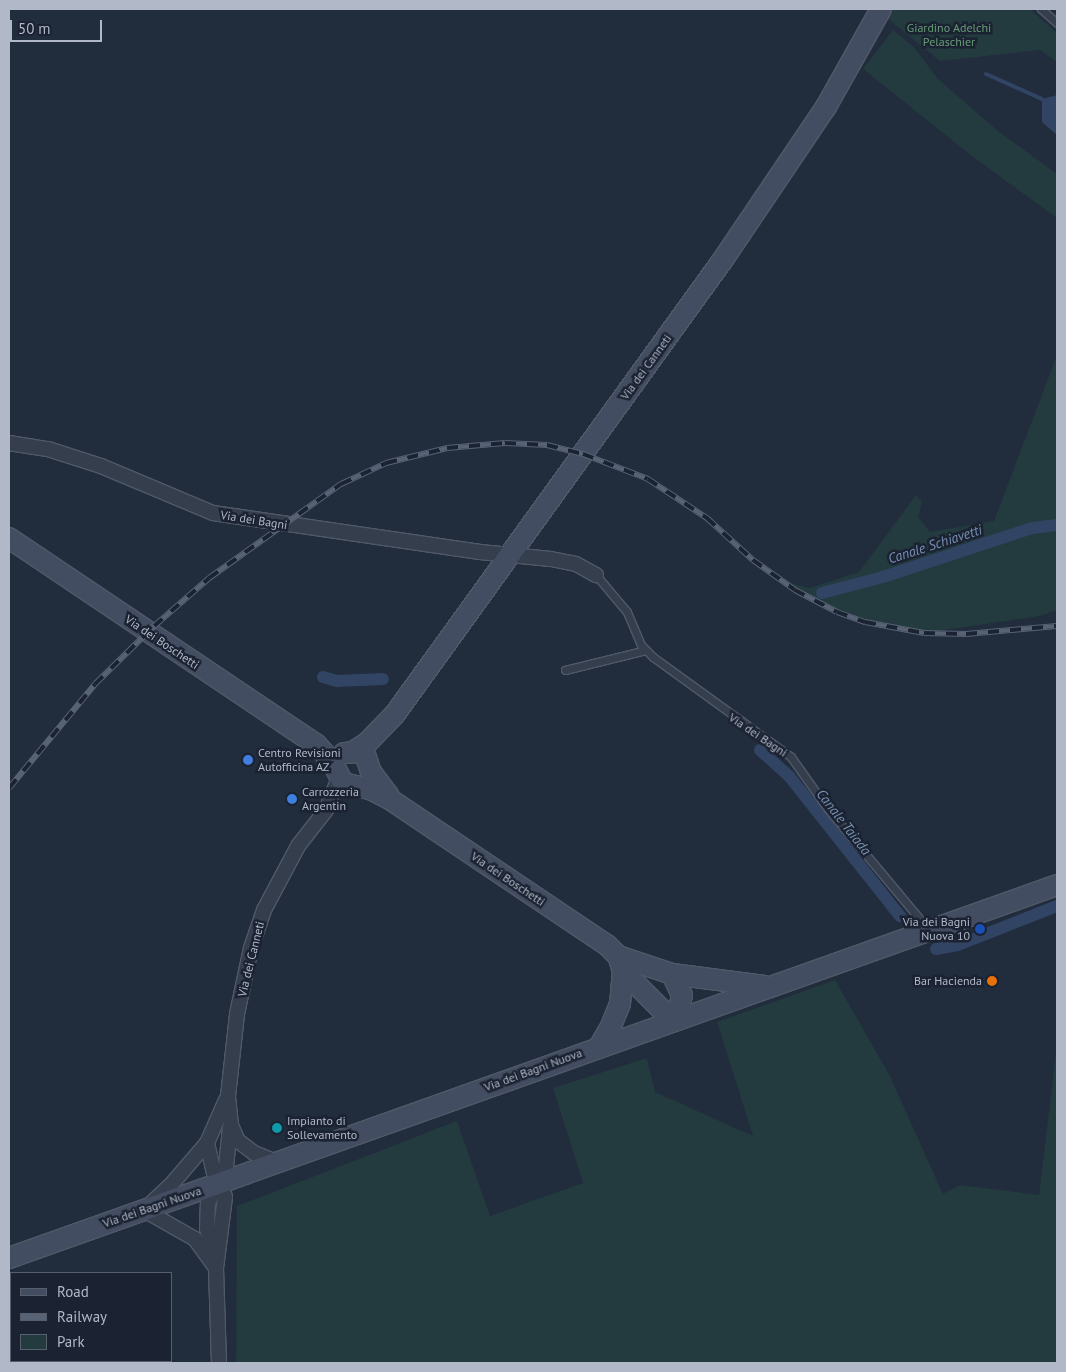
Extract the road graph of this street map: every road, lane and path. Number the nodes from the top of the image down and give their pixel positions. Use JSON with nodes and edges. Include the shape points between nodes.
{"nodes":[{"id":1,"x":881,"y":9,"type":"edge"},
{"id":2,"x":1041,"y":9,"type":"edge"},
{"id":3,"x":1057,"y":23,"type":"edge"},
{"id":4,"x":9,"y":443,"type":"edge"},
{"id":5,"x":9,"y":538,"type":"edge"},
{"id":6,"x":510,"y":554,"type":"junction"},
{"id":7,"x":596,"y":575,"type":"joint"},
{"id":8,"x":644,"y":647,"type":"junction"},
{"id":9,"x":565,"y":670,"type":"dead end"},
{"id":10,"x":354,"y":770,"type":"junction"},
{"id":11,"x":1057,"y":885,"type":"edge"},
{"id":12,"x":929,"y":930,"type":"junction"},
{"id":13,"x":620,"y":963,"type":"junction"},
{"id":14,"x":672,"y":974,"type":"junction"},
{"id":15,"x":768,"y":986,"type":"junction"},
{"id":16,"x":677,"y":1019,"type":"junction"},
{"id":17,"x":599,"y":1047,"type":"junction"},
{"id":18,"x":228,"y":1096,"type":"junction"},
{"id":19,"x":230,"y":1125,"type":"junction"},
{"id":20,"x":206,"y":1143,"type":"junction"},
{"id":21,"x":279,"y":1163,"type":"junction"},
{"id":22,"x":218,"y":1184,"type":"junction"},
{"id":23,"x":144,"y":1210,"type":"junction"},
{"id":24,"x":9,"y":1258,"type":"edge"},
{"id":25,"x":216,"y":1268,"type":"junction"},
{"id":26,"x":218,"y":1363,"type":"edge"}],
"edges":[{"from":1,"to":6,"type":"street","name":"Via dei Canneti","via":[[826,107],[776,185]]},
{"from":2,"to":3,"type":"lane"},
{"from":4,"to":6,"type":"street","name":"Via dei Bagni","via":[[48,449],[101,466],[213,513]]},
{"from":5,"to":10,"type":"street","name":"Via dei Boschetti"},
{"from":6,"to":7,"type":"street","name":"Via dei Bagni","via":[[576,564]]},
{"from":6,"to":10,"type":"street","name":"Via dei Canneti"},
{"from":7,"to":8,"type":"lane","via":[[627,612]]},
{"from":8,"to":9,"type":"lane"},
{"from":8,"to":12,"type":"lane","name":"Via dei Bagni","via":[[727,714],[791,757],[828,809]]},
{"from":10,"to":13,"type":"street","name":"Via dei Boschetti","via":[[397,804],[607,946]]},
{"from":10,"to":18,"type":"street","name":"Via dei Canneti","via":[[298,846],[261,918],[239,1006]]},
{"from":11,"to":12,"type":"street","name":"Via dei Bagni Nuova"},
{"from":12,"to":15,"type":"street","name":"Via dei Bagni Nuova"},
{"from":13,"to":14,"type":"street","name":"Via dei Boschetti"},
{"from":13,"to":16,"type":"street","name":"Via dei Boschetti","via":[[666,1013]]},
{"from":13,"to":17,"type":"street","via":[[620,1004]]},
{"from":14,"to":15,"type":"street","name":"Via dei Boschetti"},
{"from":14,"to":16,"type":"street","via":[[682,995]]},
{"from":15,"to":16,"type":"street","name":"Via dei Bagni Nuova"},
{"from":16,"to":17,"type":"street","name":"Via dei Bagni Nuova"},
{"from":17,"to":21,"type":"street","name":"Via dei Bagni Nuova"},
{"from":18,"to":19,"type":"street","name":"Via dei Canneti"},
{"from":18,"to":20,"type":"street","name":"Via dei Canneti"},
{"from":19,"to":21,"type":"street","name":"Via dei Canneti","via":[[238,1142]]},
{"from":19,"to":22,"type":"street","name":"Via dei Canneti","via":[[226,1167]]},
{"from":20,"to":22,"type":"street"},
{"from":20,"to":23,"type":"street","name":"Via dei Canneti","via":[[170,1186]]},
{"from":21,"to":22,"type":"street","name":"Via dei Bagni Nuova"},
{"from":22,"to":23,"type":"street","name":"Via dei Bagni Nuova"},
{"from":22,"to":25,"type":"street","name":"Via dei Canneti","via":[[208,1203],[208,1229]]},
{"from":23,"to":24,"type":"street","name":"Via dei Bagni Nuova"},
{"from":23,"to":25,"type":"street","via":[[195,1239]]},
{"from":25,"to":26,"type":"street","name":"Via dei Canneti"}]}
